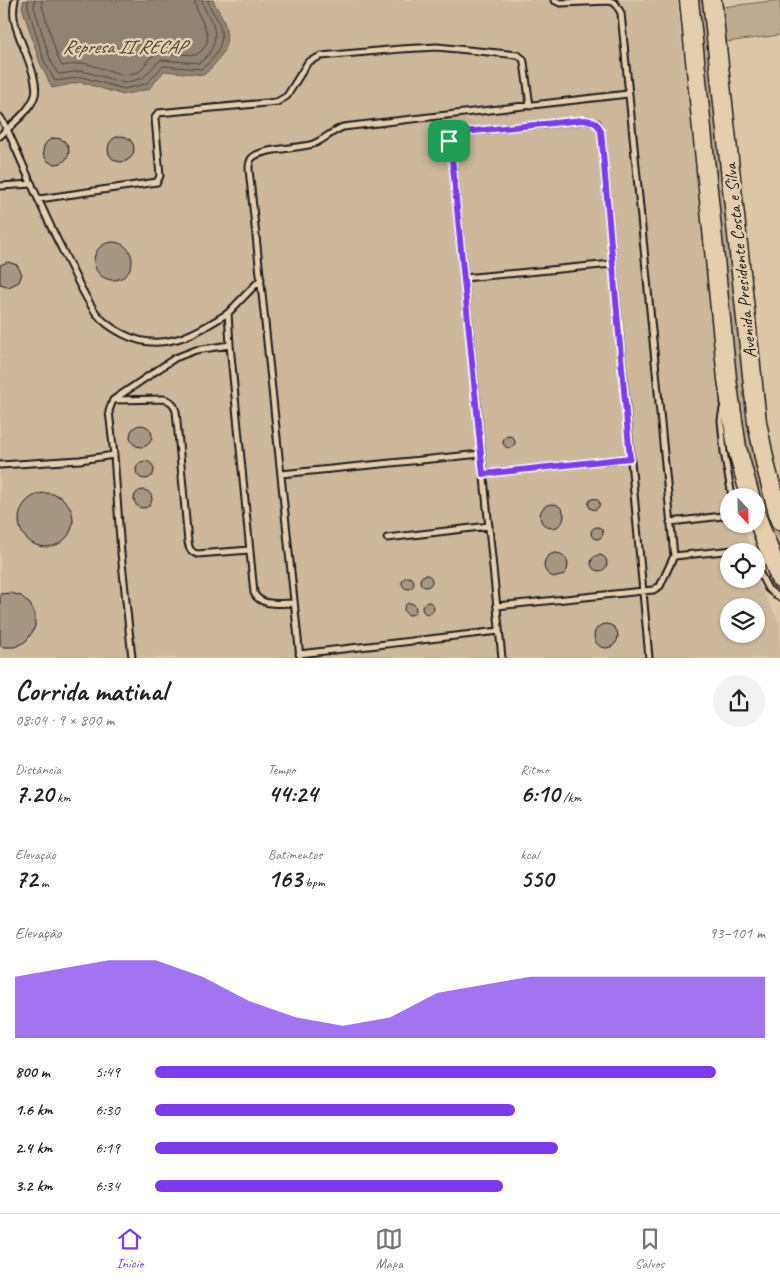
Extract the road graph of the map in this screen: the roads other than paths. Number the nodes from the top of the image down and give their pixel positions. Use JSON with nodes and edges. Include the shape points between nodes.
{"nodes":[{"id":1,"x":15,"y":0,"type":"edge"},
{"id":2,"x":554,"y":0,"type":"edge"},
{"id":3,"x":689,"y":0,"type":"edge"},
{"id":4,"x":712,"y":0,"type":"edge"},
{"id":5,"x":628,"y":94,"type":"junction"},
{"id":6,"x":530,"y":106,"type":"junction"},
{"id":7,"x":0,"y":117,"type":"edge"},
{"id":8,"x":7,"y":129,"type":"junction"},
{"id":9,"x":0,"y":136,"type":"edge"},
{"id":10,"x":32,"y":184,"type":"junction"},
{"id":11,"x":0,"y":186,"type":"edge"},
{"id":12,"x":39,"y":199,"type":"junction"},
{"id":13,"x":612,"y":264,"type":"junction"},
{"id":14,"x":464,"y":278,"type":"junction"},
{"id":15,"x":260,"y":279,"type":"junction"},
{"id":16,"x":228,"y":313,"type":"junction"},
{"id":17,"x":230,"y":344,"type":"junction"},
{"id":18,"x":727,"y":380,"type":"junction"},
{"id":19,"x":113,"y":400,"type":"junction"},
{"id":20,"x":481,"y":454,"type":"junction"},
{"id":21,"x":114,"y":455,"type":"junction"},
{"id":22,"x":630,"y":458,"type":"junction"},
{"id":23,"x":0,"y":465,"type":"edge"},
{"id":24,"x":281,"y":474,"type":"junction"},
{"id":25,"x":483,"y":474,"type":"junction"},
{"id":26,"x":731,"y":488,"type":"edge"},
{"id":27,"x":748,"y":488,"type":"edge"},
{"id":28,"x":720,"y":516,"type":"edge"},
{"id":29,"x":780,"y":521,"type":"edge"},
{"id":30,"x":670,"y":522,"type":"junction"},
{"id":31,"x":489,"y":526,"type":"junction"},
{"id":32,"x":763,"y":533,"type":"edge"},
{"id":33,"x":386,"y":538,"type":"dead end"},
{"id":34,"x":250,"y":550,"type":"junction"},
{"id":35,"x":720,"y":551,"type":"edge"},
{"id":36,"x":674,"y":556,"type":"junction"},
{"id":37,"x":780,"y":579,"type":"edge"},
{"id":38,"x":765,"y":584,"type":"edge"},
{"id":39,"x":642,"y":591,"type":"junction"},
{"id":40,"x":780,"y":598,"type":"edge"},
{"id":41,"x":294,"y":603,"type":"junction"},
{"id":42,"x":497,"y":606,"type":"junction"},
{"id":43,"x":499,"y":632,"type":"junction"},
{"id":44,"x":300,"y":656,"type":"edge"},
{"id":45,"x":132,"y":658,"type":"edge"},
{"id":46,"x":502,"y":658,"type":"edge"},
{"id":47,"x":649,"y":658,"type":"edge"}],
"edges":[{"from":1,"to":8,"type":"lane","via":[[15,24],[36,89],[29,107]]},
{"from":2,"to":5,"type":"lane","via":[[560,3],[615,3],[621,13]]},
{"from":3,"to":18,"type":"highway","name":"Avenida Presidente Costa e Silva"},
{"from":4,"to":29,"type":"highway","name":"Avenida Presidente Costa e Silva","via":[[757,422]]},
{"from":5,"to":6,"type":"lane"},
{"from":5,"to":30,"type":"lane"},
{"from":6,"to":12,"type":"lane","via":[[524,62],[518,55],[437,47],[321,56],[308,62],[287,96],[277,102],[158,113],[155,118],[160,176],[157,182]]},
{"from":6,"to":15,"type":"lane","via":[[343,127],[310,145],[255,155],[249,162],[249,169]]},
{"from":7,"to":8,"type":"lane"},
{"from":8,"to":9,"type":"lane"},
{"from":8,"to":10,"type":"lane"},
{"from":10,"to":11,"type":"lane"},
{"from":10,"to":12,"type":"lane"},
{"from":12,"to":16,"type":"lane","via":[[85,296],[97,315],[113,329],[130,338],[164,342],[199,332]]},
{"from":13,"to":14,"type":"lane"},
{"from":13,"to":14,"type":"lane","via":[[601,131],[597,123],[583,120],[451,135],[449,141]]},
{"from":13,"to":22,"type":"lane"},
{"from":14,"to":20,"type":"lane"},
{"from":15,"to":16,"type":"lane"},
{"from":15,"to":24,"type":"lane"},
{"from":16,"to":17,"type":"lane"},
{"from":17,"to":19,"type":"lane","via":[[196,350],[175,358]]},
{"from":17,"to":34,"type":"lane"},
{"from":18,"to":26,"type":"lane","via":[[721,420]]},
{"from":18,"to":27,"type":"highway","name":"Avenida Presidente Costa e Silva"},
{"from":19,"to":21,"type":"lane","via":[[109,411]]},
{"from":19,"to":34,"type":"lane","via":[[164,399],[174,404],[188,542],[192,552]]},
{"from":20,"to":24,"type":"lane"},
{"from":20,"to":25,"type":"lane"},
{"from":21,"to":23,"type":"lane"},
{"from":21,"to":45,"type":"lane"},
{"from":22,"to":25,"type":"lane"},
{"from":22,"to":39,"type":"lane"},
{"from":24,"to":41,"type":"lane"},
{"from":25,"to":31,"type":"lane"},
{"from":28,"to":30,"type":"lane"},
{"from":30,"to":36,"type":"lane"},
{"from":31,"to":33,"type":"lane"},
{"from":31,"to":42,"type":"lane"},
{"from":32,"to":37,"type":"highway"},
{"from":34,"to":41,"type":"lane","via":[[256,597],[263,602]]},
{"from":35,"to":36,"type":"lane"},
{"from":36,"to":39,"type":"lane","via":[[660,586]]},
{"from":38,"to":40,"type":"lane"},
{"from":39,"to":42,"type":"lane"},
{"from":39,"to":47,"type":"lane"},
{"from":41,"to":44,"type":"lane"},
{"from":42,"to":43,"type":"lane"},
{"from":43,"to":44,"type":"lane"},
{"from":43,"to":46,"type":"lane"}]}
